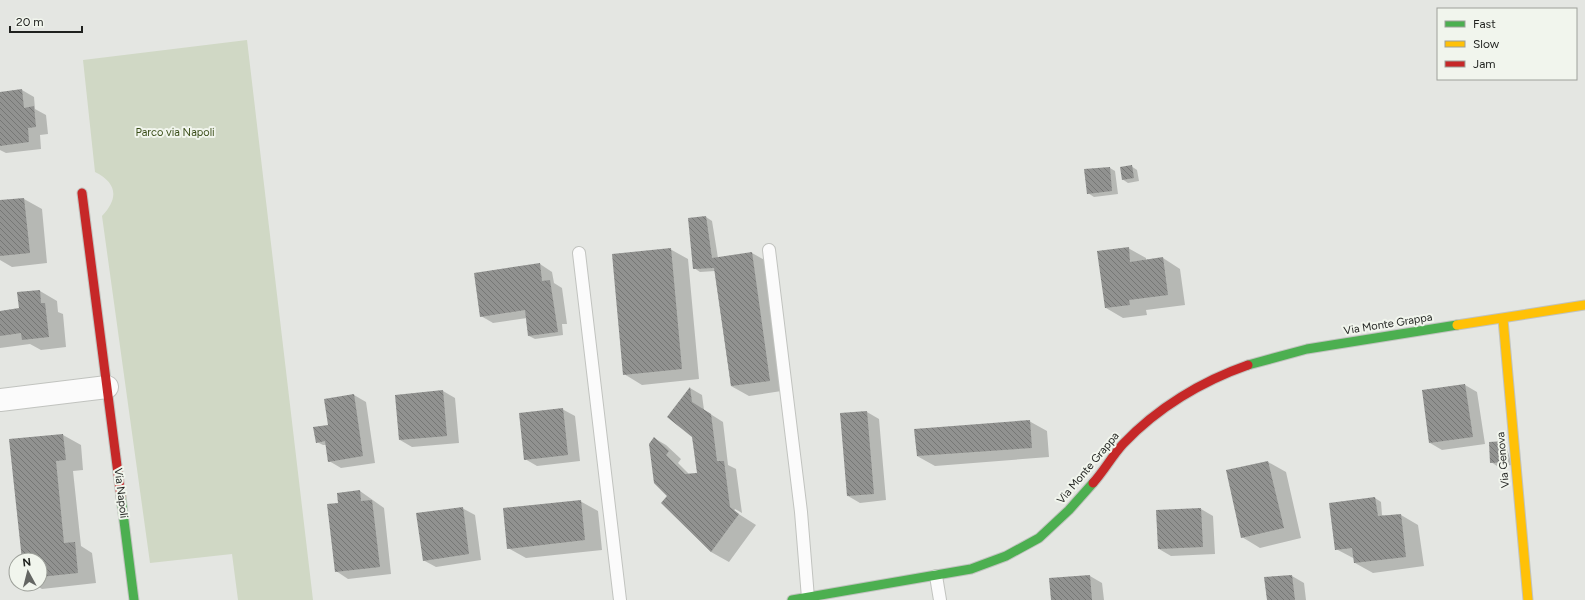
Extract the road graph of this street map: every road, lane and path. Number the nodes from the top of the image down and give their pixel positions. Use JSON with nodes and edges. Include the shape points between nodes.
{"nodes":[{"id":1,"x":82,"y":193,"type":"dead end"},
{"id":2,"x":769,"y":250,"type":"dead end"},
{"id":3,"x":579,"y":253,"type":"dead end"},
{"id":4,"x":1585,"y":305,"type":"edge"},
{"id":5,"x":1503,"y":318,"type":"junction"},
{"id":6,"x":107,"y":386,"type":"junction"},
{"id":7,"x":0,"y":400,"type":"edge"},
{"id":8,"x":936,"y":576,"type":"junction"},
{"id":9,"x":808,"y":598,"type":"junction"},
{"id":10,"x":134,"y":600,"type":"edge"},
{"id":11,"x":620,"y":600,"type":"edge"},
{"id":12,"x":792,"y":600,"type":"edge"},
{"id":13,"x":940,"y":600,"type":"edge"},
{"id":14,"x":1528,"y":600,"type":"edge"}],
"edges":[{"from":1,"to":6,"type":"street","name":"Via Napoli"},
{"from":2,"to":9,"type":"lane","via":[[801,512]]},
{"from":3,"to":11,"type":"lane"},
{"from":4,"to":5,"type":"street","name":"Via Monte Grappa"},
{"from":5,"to":8,"type":"street","name":"Via Monte Grappa","via":[[1307,349],[1220,375],[1188,392],[1153,417],[1123,444],[1074,504],[1039,538],[1006,556],[971,569]]},
{"from":5,"to":14,"type":"street","name":"Via Genova"},
{"from":6,"to":7,"type":"street"},
{"from":6,"to":10,"type":"street","name":"Via Napoli"},
{"from":8,"to":9,"type":"street","name":"Via Monte Grappa"},
{"from":8,"to":13,"type":"lane"},
{"from":9,"to":12,"type":"street","name":"Via Monte Grappa"}]}
